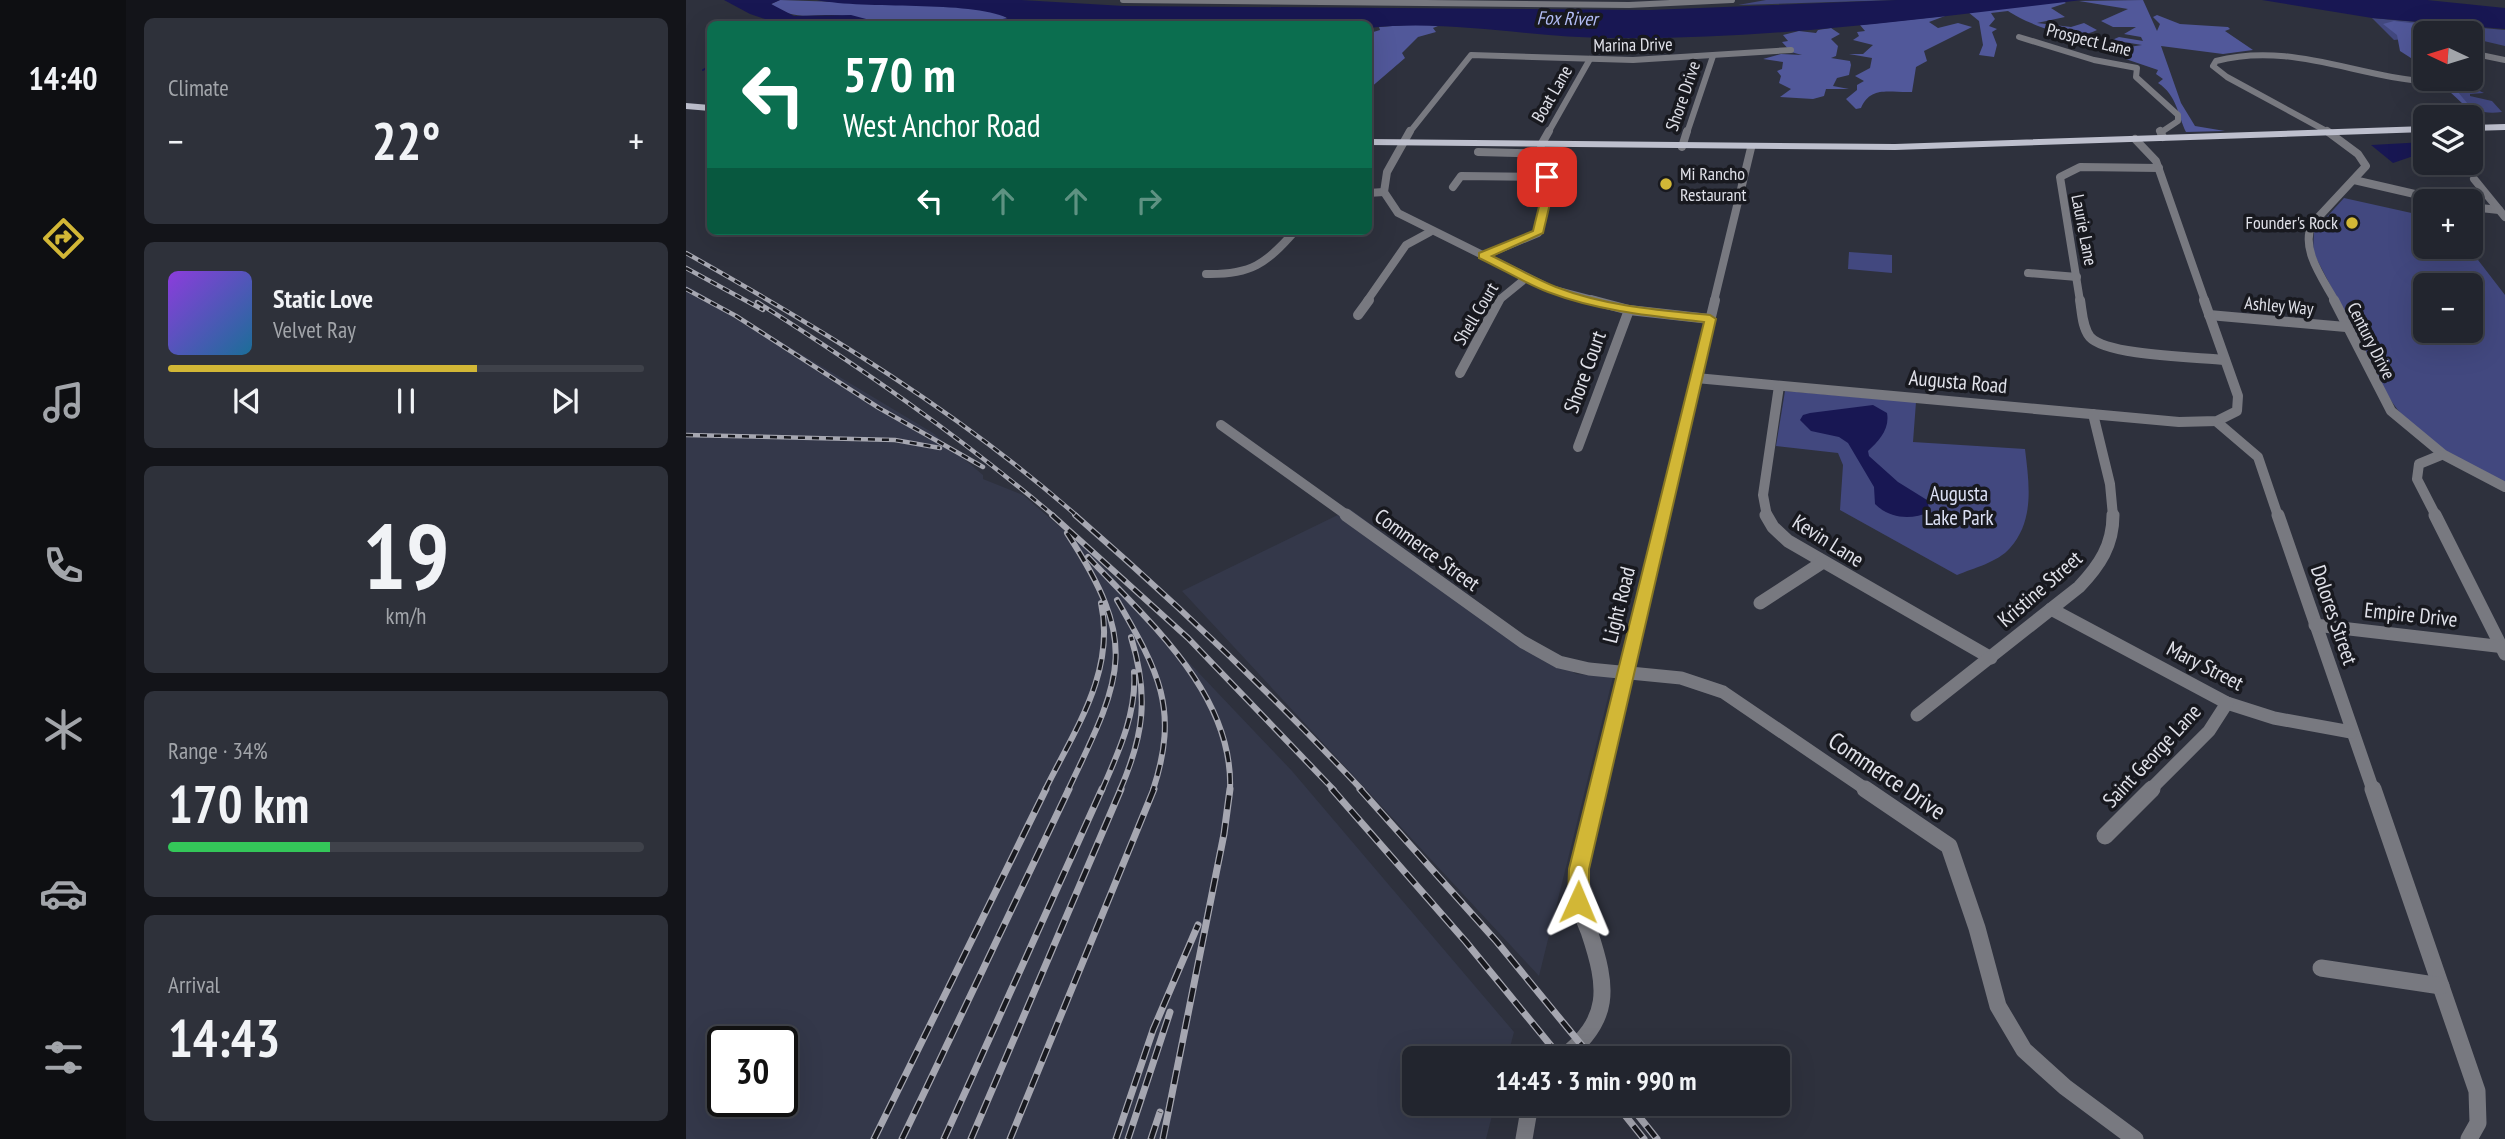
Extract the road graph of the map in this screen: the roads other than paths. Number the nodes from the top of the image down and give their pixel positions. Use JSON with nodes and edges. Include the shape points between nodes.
{"nodes":[{"id":1,"x":1123,"y":0,"type":"edge"},
{"id":2,"x":1732,"y":0,"type":"edge"},
{"id":3,"x":2019,"y":37,"type":"dead end"},
{"id":4,"x":1791,"y":50,"type":"dead end"},
{"id":5,"x":2483,"y":53,"type":"edge"},
{"id":6,"x":2483,"y":55,"type":"edge"},
{"id":7,"x":1713,"y":56,"type":"junction"},
{"id":8,"x":2490,"y":56,"type":"junction"},
{"id":9,"x":1590,"y":59,"type":"junction"},
{"id":10,"x":2505,"y":60,"type":"edge"},
{"id":11,"x":2394,"y":80,"type":"junction"},
{"id":12,"x":2413,"y":81,"type":"edge"},
{"id":13,"x":2396,"y":89,"type":"dead end"},
{"id":14,"x":686,"y":106,"type":"edge"},
{"id":15,"x":707,"y":108,"type":"edge"},
{"id":16,"x":2505,"y":127,"type":"edge"},
{"id":17,"x":2483,"y":128,"type":"edge"},
{"id":18,"x":2413,"y":129,"type":"edge"},
{"id":19,"x":2325,"y":132,"type":"junction"},
{"id":20,"x":2163,"y":137,"type":"junction"},
{"id":21,"x":2135,"y":139,"type":"junction"},
{"id":22,"x":1372,"y":142,"type":"edge"},
{"id":23,"x":1401,"y":143,"type":"junction"},
{"id":24,"x":1541,"y":145,"type":"junction"},
{"id":25,"x":1682,"y":147,"type":"junction"},
{"id":26,"x":1751,"y":148,"type":"junction"},
{"id":27,"x":1478,"y":152,"type":"dead end"},
{"id":28,"x":2159,"y":168,"type":"junction"},
{"id":29,"x":1547,"y":177,"type":"junction"},
{"id":30,"x":2474,"y":179,"type":"dead end"},
{"id":31,"x":2354,"y":180,"type":"junction"},
{"id":32,"x":1453,"y":187,"type":"dead end"},
{"id":33,"x":1384,"y":192,"type":"junction"},
{"id":34,"x":1372,"y":193,"type":"edge"},
{"id":35,"x":2413,"y":194,"type":"edge"},
{"id":36,"x":2483,"y":209,"type":"edge"},
{"id":37,"x":2502,"y":213,"type":"edge"},
{"id":38,"x":1430,"y":232,"type":"junction"},
{"id":39,"x":1292,"y":235,"type":"edge"},
{"id":40,"x":1483,"y":256,"type":"junction"},
{"id":41,"x":2028,"y":273,"type":"dead end"},
{"id":42,"x":1206,"y":274,"type":"dead end"},
{"id":43,"x":2077,"y":277,"type":"junction"},
{"id":44,"x":1526,"y":278,"type":"junction"},
{"id":45,"x":1629,"y":310,"type":"junction"},
{"id":46,"x":1358,"y":315,"type":"dead end"},
{"id":47,"x":2209,"y":315,"type":"junction"},
{"id":48,"x":1710,"y":319,"type":"junction"},
{"id":49,"x":2346,"y":327,"type":"junction"},
{"id":50,"x":2225,"y":360,"type":"junction"},
{"id":51,"x":1460,"y":373,"type":"dead end"},
{"id":52,"x":1696,"y":378,"type":"junction"},
{"id":53,"x":1779,"y":386,"type":"junction"},
{"id":54,"x":2093,"y":414,"type":"junction"},
{"id":55,"x":2217,"y":422,"type":"junction"},
{"id":56,"x":1221,"y":425,"type":"dead end"},
{"id":57,"x":1578,"y":447,"type":"dead end"},
{"id":58,"x":2441,"y":454,"type":"junction"},
{"id":59,"x":2505,"y":487,"type":"edge"},
{"id":60,"x":1823,"y":562,"type":"junction"},
{"id":61,"x":1760,"y":603,"type":"dead end"},
{"id":62,"x":2051,"y":609,"type":"junction"},
{"id":63,"x":2315,"y":625,"type":"junction"},
{"id":64,"x":2504,"y":649,"type":"edge"},
{"id":65,"x":1991,"y":658,"type":"junction"},
{"id":66,"x":1626,"y":672,"type":"junction"},
{"id":67,"x":2227,"y":703,"type":"junction"},
{"id":68,"x":1917,"y":715,"type":"dead end"},
{"id":69,"x":2351,"y":732,"type":"junction"},
{"id":70,"x":2105,"y":836,"type":"dead end"},
{"id":71,"x":2321,"y":968,"type":"dead end"},
{"id":72,"x":2441,"y":986,"type":"junction"},
{"id":73,"x":1576,"y":1046,"type":"edge"},
{"id":74,"x":1528,"y":1116,"type":"edge"},
{"id":75,"x":1524,"y":1139,"type":"edge"},
{"id":76,"x":2135,"y":1139,"type":"edge"},
{"id":77,"x":2469,"y":1139,"type":"edge"}],
"edges":[{"from":1,"to":2,"type":"street","via":[[1590,5]]},
{"from":3,"to":20,"type":"street","name":"Prospect Lane","via":[[2137,68],[2141,85],[2178,115],[2178,121],[2159,132]]},
{"from":4,"to":7,"type":"street","name":"Marina Drive"},
{"from":5,"to":8,"type":"street"},
{"from":6,"to":8,"type":"street"},
{"from":7,"to":9,"type":"street","name":"Marina Drive"},
{"from":7,"to":25,"type":"street","name":"Shore Drive"},
{"from":8,"to":10,"type":"street"},
{"from":9,"to":23,"type":"street","name":"Marina Drive","via":[[1475,54]]},
{"from":9,"to":24,"type":"street","name":"Boat Lane"},
{"from":11,"to":12,"type":"street","name":"Century Drive"},
{"from":11,"to":13,"type":"street"},
{"from":11,"to":19,"type":"street","name":"Century Drive","via":[[2291,53],[2251,53],[2216,61],[2213,66],[2218,72]]},
{"from":14,"to":15,"type":"main road"},
{"from":16,"to":17,"type":"main road"},
{"from":18,"to":19,"type":"main road"},
{"from":19,"to":20,"type":"main road"},
{"from":19,"to":31,"type":"street","name":"Century Drive","via":[[2356,159],[2362,170]]},
{"from":20,"to":21,"type":"main road"},
{"from":21,"to":26,"type":"main road"},
{"from":21,"to":28,"type":"street","via":[[2154,156]]},
{"from":22,"to":23,"type":"main road"},
{"from":23,"to":24,"type":"main road"},
{"from":23,"to":33,"type":"street","via":[[1387,172]]},
{"from":24,"to":25,"type":"main road"},
{"from":25,"to":26,"type":"main road"},
{"from":26,"to":48,"type":"street","name":"Light Road"},
{"from":27,"to":29,"type":"street","via":[[1550,154]]},
{"from":28,"to":43,"type":"street","name":"Laurie Lane","via":[[2080,167],[2060,177]]},
{"from":28,"to":47,"type":"street"},
{"from":29,"to":32,"type":"street","via":[[1461,176]]},
{"from":29,"to":40,"type":"street","via":[[1550,182],[1538,233]]},
{"from":30,"to":37,"type":"street"},
{"from":31,"to":35,"type":"street"},
{"from":31,"to":49,"type":"street","name":"Century Drive","via":[[2307,234],[2311,255]]},
{"from":33,"to":34,"type":"street"},
{"from":33,"to":38,"type":"street","via":[[1398,213]]},
{"from":36,"to":37,"type":"street"},
{"from":38,"to":40,"type":"street"},
{"from":38,"to":46,"type":"street","via":[[1406,245]]},
{"from":39,"to":42,"type":"street","via":[[1258,268],[1247,273]]},
{"from":40,"to":44,"type":"street"},
{"from":41,"to":43,"type":"street"},
{"from":43,"to":50,"type":"street","name":"Laurie Lane","via":[[2084,324],[2093,345]]},
{"from":44,"to":45,"type":"street","via":[[1567,295]]},
{"from":44,"to":51,"type":"street","name":"Shell Court","via":[[1501,296]]},
{"from":45,"to":48,"type":"street"},
{"from":45,"to":57,"type":"street","name":"Shore Court"},
{"from":47,"to":49,"type":"street","name":"Ashley Way"},
{"from":47,"to":50,"type":"street"},
{"from":48,"to":52,"type":"street","name":"Light Road"},
{"from":49,"to":58,"type":"street","name":"Century Drive","via":[[2391,411]]},
{"from":50,"to":55,"type":"street","via":[[2239,403],[2231,416]]},
{"from":52,"to":53,"type":"street","name":"Augusta Road"},
{"from":52,"to":66,"type":"street","name":"Light Road"},
{"from":53,"to":54,"type":"street","name":"Augusta Road"},
{"from":53,"to":60,"type":"street","name":"Kevin Lane","via":[[1763,512],[1777,533]]},
{"from":54,"to":55,"type":"street","name":"Augusta Road"},
{"from":54,"to":62,"type":"street","name":"Kristine Street","via":[[2116,523],[2101,565]]},
{"from":55,"to":63,"type":"street","name":"Dolores Street","via":[[2258,457]]},
{"from":56,"to":66,"type":"street","name":"Commerce Street","via":[[1523,642],[1559,662]]},
{"from":58,"to":59,"type":"street","name":"Century Drive"},
{"from":58,"to":64,"type":"street","via":[[2419,464],[2417,479]]},
{"from":60,"to":61,"type":"street"},
{"from":60,"to":65,"type":"street","name":"Kevin Lane"},
{"from":62,"to":65,"type":"street","name":"Kristine Street"},
{"from":62,"to":67,"type":"street","name":"Mary Street"},
{"from":63,"to":64,"type":"street","name":"Empire Drive"},
{"from":63,"to":69,"type":"street","name":"Dolores Street"},
{"from":65,"to":68,"type":"street","name":"Kristine Street"},
{"from":66,"to":73,"type":"street","name":"Light Road","via":[[1579,869],[1578,902],[1604,978],[1604,1005],[1588,1036]]},
{"from":66,"to":76,"type":"street","name":"Commerce Drive","via":[[1681,678],[1723,692],[1949,846],[1998,1006],[2024,1050]]},
{"from":67,"to":69,"type":"street","name":"Mary Street","via":[[2266,716]]},
{"from":67,"to":70,"type":"street","name":"Saint George Lane","via":[[2209,731]]},
{"from":69,"to":72,"type":"street","name":"Dolores Street"},
{"from":71,"to":72,"type":"street"},
{"from":72,"to":77,"type":"street","name":"Dolores Street","via":[[2477,1091],[2478,1123]]},
{"from":74,"to":75,"type":"street"}]}
